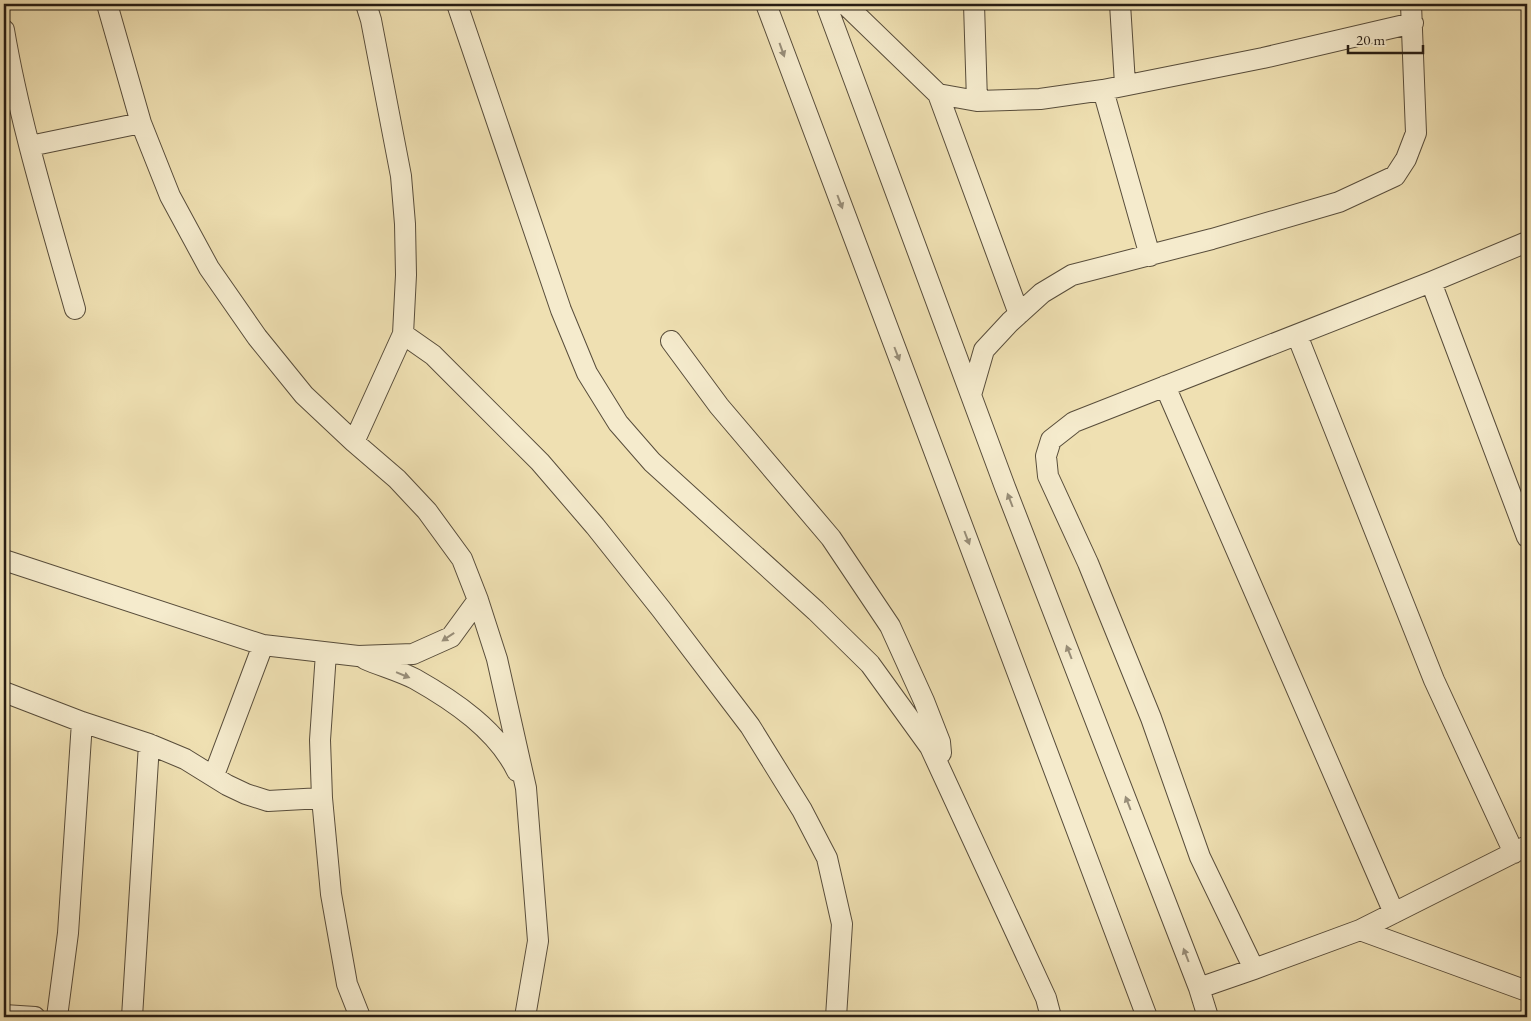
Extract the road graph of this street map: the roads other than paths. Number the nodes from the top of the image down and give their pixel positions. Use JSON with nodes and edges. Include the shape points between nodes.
{"nodes":[{"id":1,"x":107,"y":4,"type":"edge"},
{"id":2,"x":366,"y":4,"type":"edge"},
{"id":3,"x":457,"y":4,"type":"edge"},
{"id":4,"x":766,"y":4,"type":"edge"},
{"id":5,"x":826,"y":4,"type":"edge"},
{"id":6,"x":845,"y":4,"type":"edge"},
{"id":7,"x":974,"y":4,"type":"edge"},
{"id":8,"x":1120,"y":4,"type":"edge"},
{"id":9,"x":1412,"y":14,"type":"edge"},
{"id":10,"x":4,"y":30,"type":"edge"},
{"id":11,"x":1125,"y":84,"type":"junction"},
{"id":12,"x":1103,"y":90,"type":"junction"},
{"id":13,"x":938,"y":94,"type":"junction"},
{"id":14,"x":977,"y":101,"type":"junction"},
{"id":15,"x":142,"y":123,"type":"junction"},
{"id":16,"x":30,"y":146,"type":"junction"},
{"id":17,"x":1527,"y":242,"type":"edge"},
{"id":18,"x":1150,"y":256,"type":"junction"},
{"id":19,"x":1431,"y":282,"type":"junction"},
{"id":20,"x":75,"y":309,"type":"dead end"},
{"id":21,"x":1019,"y":314,"type":"junction"},
{"id":22,"x":404,"y":334,"type":"junction"},
{"id":23,"x":1297,"y":335,"type":"junction"},
{"id":24,"x":671,"y":341,"type":"dead end"},
{"id":25,"x":1165,"y":386,"type":"junction"},
{"id":26,"x":971,"y":396,"type":"junction"},
{"id":27,"x":354,"y":442,"type":"junction"},
{"id":28,"x":1527,"y":537,"type":"edge"},
{"id":29,"x":5,"y":566,"type":"edge"},
{"id":30,"x":478,"y":600,"type":"junction"},
{"id":31,"x":263,"y":645,"type":"junction"},
{"id":32,"x":326,"y":653,"type":"junction"},
{"id":33,"x":358,"y":656,"type":"junction"},
{"id":34,"x":4,"y":692,"type":"edge"},
{"id":35,"x":82,"y":722,"type":"junction"},
{"id":36,"x":149,"y":744,"type":"junction"},
{"id":37,"x":942,"y":773,"type":"junction"},
{"id":38,"x":214,"y":775,"type":"junction"},
{"id":39,"x":526,"y":788,"type":"junction"},
{"id":40,"x":322,"y":798,"type":"junction"},
{"id":41,"x":1521,"y":849,"type":"edge"},
{"id":42,"x":1394,"y":913,"type":"junction"},
{"id":43,"x":1360,"y":930,"type":"junction"},
{"id":44,"x":1254,"y":969,"type":"junction"},
{"id":45,"x":1199,"y":988,"type":"junction"},
{"id":46,"x":1527,"y":991,"type":"edge"},
{"id":47,"x":4,"y":1015,"type":"edge"},
{"id":48,"x":35,"y":1017,"type":"edge"},
{"id":49,"x":57,"y":1017,"type":"edge"},
{"id":50,"x":132,"y":1017,"type":"edge"},
{"id":51,"x":360,"y":1017,"type":"edge"},
{"id":52,"x":525,"y":1017,"type":"edge"},
{"id":53,"x":836,"y":1017,"type":"edge"},
{"id":54,"x":1051,"y":1017,"type":"edge"},
{"id":55,"x":1147,"y":1017,"type":"edge"},
{"id":56,"x":1208,"y":1017,"type":"edge"}],
"edges":[{"from":1,"to":15,"type":"street"},
{"from":2,"to":22,"type":"street","via":[[401,176],[406,275]]},
{"from":3,"to":37,"type":"street","via":[[561,310],[587,373],[618,423],[652,462],[870,664],[930,747]]},
{"from":4,"to":55,"type":"street","one_way":true},
{"from":5,"to":26,"type":"street"},
{"from":6,"to":13,"type":"street"},
{"from":7,"to":14,"type":"street"},
{"from":8,"to":11,"type":"street"},
{"from":9,"to":11,"type":"street","via":[[1264,58]]},
{"from":9,"to":18,"type":"street","via":[[1416,133],[1395,176],[1339,202]]},
{"from":10,"to":16,"type":"street"},
{"from":11,"to":12,"type":"street"},
{"from":12,"to":14,"type":"street","via":[[1040,99]]},
{"from":12,"to":18,"type":"street"},
{"from":13,"to":14,"type":"street"},
{"from":13,"to":21,"type":"street"},
{"from":15,"to":16,"type":"street"},
{"from":15,"to":27,"type":"street","via":[[170,196],[209,268],[257,337],[304,395]]},
{"from":16,"to":20,"type":"street"},
{"from":17,"to":19,"type":"street"},
{"from":18,"to":21,"type":"street","via":[[1072,275],[1042,293]]},
{"from":19,"to":23,"type":"street"},
{"from":19,"to":28,"type":"street"},
{"from":21,"to":26,"type":"street","via":[[984,350]]},
{"from":22,"to":27,"type":"street"},
{"from":22,"to":53,"type":"street","via":[[433,355],[540,462],[595,526],[750,726],[802,810],[827,858],[842,924]]},
{"from":23,"to":25,"type":"street"},
{"from":23,"to":41,"type":"street","via":[[1434,680]]},
{"from":24,"to":37,"type":"street","via":[[720,406],[831,538],[890,626],[940,742]]},
{"from":25,"to":42,"type":"street"},
{"from":25,"to":44,"type":"street","via":[[1074,422],[1051,440],[1046,469],[1151,718],[1200,857]]},
{"from":45,"to":26,"type":"street","one_way":true},
{"from":27,"to":30,"type":"street","via":[[398,479],[427,511],[462,559]]},
{"from":29,"to":31,"type":"street"},
{"from":30,"to":33,"type":"street","one_way":true,"via":[[451,638],[412,654]]},
{"from":30,"to":39,"type":"street","via":[[497,659]]},
{"from":31,"to":32,"type":"street"},
{"from":31,"to":38,"type":"street"},
{"from":32,"to":33,"type":"street"},
{"from":32,"to":40,"type":"street","via":[[320,740]]},
{"from":33,"to":39,"type":"street","one_way":true,"via":[[414,679],[476,720],[509,755]]},
{"from":34,"to":35,"type":"street"},
{"from":35,"to":36,"type":"street"},
{"from":35,"to":49,"type":"street","via":[[68,933]]},
{"from":36,"to":38,"type":"street"},
{"from":36,"to":50,"type":"street"},
{"from":37,"to":54,"type":"street","via":[[1046,998]]},
{"from":38,"to":40,"type":"street","via":[[227,785],[268,801]]},
{"from":39,"to":52,"type":"street","via":[[538,941]]},
{"from":40,"to":51,"type":"street","via":[[331,894],[347,984]]},
{"from":41,"to":42,"type":"street"},
{"from":42,"to":43,"type":"street"},
{"from":43,"to":44,"type":"street"},
{"from":43,"to":46,"type":"street"},
{"from":44,"to":45,"type":"street"},
{"from":45,"to":56,"type":"street"},
{"from":47,"to":48,"type":"street"}]}
